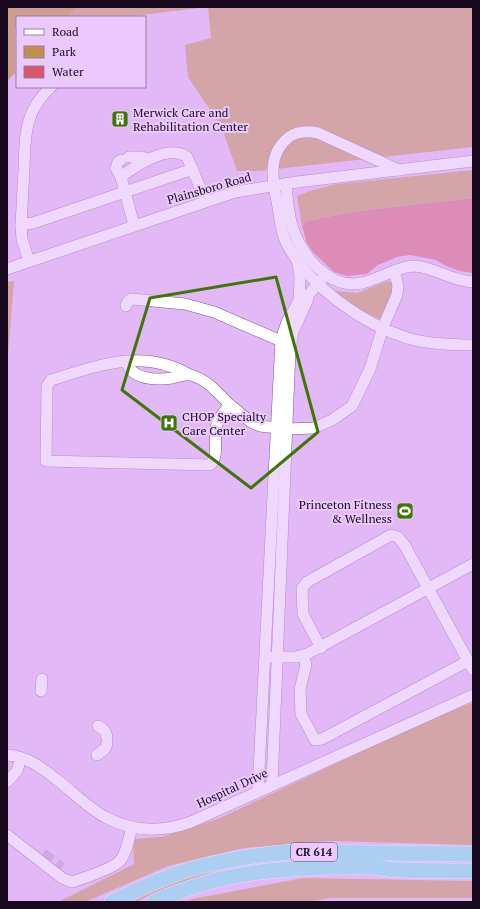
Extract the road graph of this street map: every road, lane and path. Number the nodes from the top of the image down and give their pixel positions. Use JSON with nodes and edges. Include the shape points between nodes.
{"nodes":[{"id":1,"x":49,"y":88,"type":"edge"},
{"id":2,"x":147,"y":159,"type":"junction"},
{"id":3,"x":473,"y":161,"type":"edge"},
{"id":4,"x":192,"y":169,"type":"junction"},
{"id":5,"x":399,"y":170,"type":"junction"},
{"id":6,"x":121,"y":177,"type":"junction"},
{"id":7,"x":286,"y":184,"type":"junction"},
{"id":8,"x":274,"y":185,"type":"junction"},
{"id":9,"x":124,"y":193,"type":"junction"},
{"id":10,"x":206,"y":201,"type":"junction"},
{"id":11,"x":21,"y":225,"type":"junction"},
{"id":12,"x":134,"y":225,"type":"junction"},
{"id":13,"x":296,"y":258,"type":"junction"},
{"id":14,"x":28,"y":261,"type":"junction"},
{"id":15,"x":7,"y":269,"type":"edge"},
{"id":16,"x":394,"y":271,"type":"junction"},
{"id":17,"x":321,"y":279,"type":"junction"},
{"id":18,"x":473,"y":282,"type":"edge"},
{"id":19,"x":310,"y":293,"type":"junction"},
{"id":20,"x":299,"y":301,"type":"junction"},
{"id":21,"x":126,"y":306,"type":"dead end"},
{"id":22,"x":383,"y":327,"type":"junction"},
{"id":23,"x":281,"y":341,"type":"junction"},
{"id":24,"x":473,"y":345,"type":"edge"},
{"id":25,"x":126,"y":361,"type":"junction"},
{"id":26,"x":188,"y":374,"type":"junction"},
{"id":27,"x":230,"y":404,"type":"junction"},
{"id":28,"x":281,"y":428,"type":"junction"},
{"id":29,"x":280,"y":467,"type":"junction"},
{"id":30,"x":473,"y":564,"type":"edge"},
{"id":31,"x":429,"y":588,"type":"junction"},
{"id":32,"x":321,"y":648,"type":"junction"},
{"id":33,"x":303,"y":655,"type":"junction"},
{"id":34,"x":265,"y":657,"type":"junction"},
{"id":35,"x":278,"y":657,"type":"junction"},
{"id":36,"x":471,"y":665,"type":"edge"},
{"id":37,"x":42,"y":679,"type":"dead end"},
{"id":38,"x":41,"y":691,"type":"dead end"},
{"id":39,"x":473,"y":695,"type":"edge"},
{"id":40,"x":98,"y":726,"type":"dead end"},
{"id":41,"x":7,"y":755,"type":"edge"},
{"id":42,"x":97,"y":755,"type":"dead end"},
{"id":43,"x":21,"y":758,"type":"junction"},
{"id":44,"x":7,"y":782,"type":"edge"},
{"id":45,"x":272,"y":784,"type":"junction"},
{"id":46,"x":258,"y":790,"type":"junction"},
{"id":47,"x":132,"y":827,"type":"junction"},
{"id":48,"x":11,"y":838,"type":"edge"},
{"id":49,"x":43,"y":854,"type":"tunnel mouth"},
{"id":50,"x":473,"y":854,"type":"edge"},
{"id":51,"x":473,"y":864,"type":"edge"},
{"id":52,"x":375,"y":867,"type":"junction"},
{"id":53,"x":62,"y":868,"type":"tunnel mouth"},
{"id":54,"x":473,"y":871,"type":"edge"},
{"id":55,"x":72,"y":882,"type":"junction"},
{"id":56,"x":112,"y":902,"type":"edge"},
{"id":57,"x":154,"y":902,"type":"edge"}],
"edges":[{"from":1,"to":11,"type":"street","via":[[37,101],[28,124]]},
{"from":2,"to":4,"type":"street","via":[[182,154],[187,157]]},
{"from":2,"to":6,"type":"street"},
{"from":2,"to":6,"type":"street","via":[[125,158],[118,162],[116,168]]},
{"from":3,"to":5,"type":"street","name":"Plainsboro Road"},
{"from":4,"to":9,"type":"street"},
{"from":4,"to":10,"type":"street"},
{"from":5,"to":7,"type":"street","name":"Plainsboro Road"},
{"from":5,"to":8,"type":"street","via":[[326,136],[305,131],[292,135],[277,151],[273,163]]},
{"from":6,"to":9,"type":"street"},
{"from":7,"to":8,"type":"street","name":"Plainsboro Road"},
{"from":7,"to":17,"type":"street","via":[[291,219],[298,240]]},
{"from":8,"to":10,"type":"street","name":"Plainsboro Road","via":[[234,192]]},
{"from":8,"to":13,"type":"street","via":[[281,228]]},
{"from":9,"to":11,"type":"street"},
{"from":9,"to":12,"type":"street"},
{"from":10,"to":12,"type":"street","name":"Plainsboro Road"},
{"from":11,"to":14,"type":"street"},
{"from":12,"to":14,"type":"street","name":"Plainsboro Road"},
{"from":13,"to":17,"type":"street"},
{"from":13,"to":20,"type":"street","via":[[300,276]]},
{"from":14,"to":15,"type":"street","name":"Plainsboro Road"},
{"from":16,"to":17,"type":"street","via":[[363,283],[350,284]]},
{"from":16,"to":18,"type":"street","via":[[414,266],[463,282]]},
{"from":16,"to":22,"type":"street","via":[[398,285],[397,295]]},
{"from":17,"to":19,"type":"street"},
{"from":17,"to":22,"type":"street","via":[[332,297],[363,319]]},
{"from":19,"to":20,"type":"street"},
{"from":19,"to":28,"type":"street","via":[[293,332]]},
{"from":20,"to":23,"type":"street","via":[[287,322]]},
{"from":21,"to":23,"type":"street","via":[[132,299],[185,304],[214,312]]},
{"from":22,"to":24,"type":"street","via":[[408,338],[447,345]]},
{"from":22,"to":28,"type":"street","via":[[370,369],[352,406],[332,420],[314,428]]},
{"from":23,"to":28,"type":"street"},
{"from":25,"to":26,"type":"street","via":[[147,361],[176,367]]},
{"from":25,"to":26,"type":"street","via":[[130,370],[139,376],[154,379]]},
{"from":25,"to":27,"type":"street","via":[[102,364],[50,380],[47,386],[46,461],[210,465],[215,457],[219,418]]},
{"from":26,"to":27,"type":"street","via":[[203,380]]},
{"from":27,"to":28,"type":"street","via":[[251,422],[260,426]]},
{"from":28,"to":29,"type":"street"},
{"from":29,"to":34,"type":"street","via":[[268,585]]},
{"from":29,"to":35,"type":"street"},
{"from":30,"to":31,"type":"street"},
{"from":31,"to":32,"type":"street"},
{"from":31,"to":32,"type":"street","via":[[405,546],[398,537],[391,535],[308,582],[302,588],[303,614]]},
{"from":31,"to":36,"type":"street"},
{"from":32,"to":33,"type":"street"},
{"from":33,"to":35,"type":"street"},
{"from":33,"to":36,"type":"street","via":[[306,665],[300,689],[301,714],[315,740],[322,739]]},
{"from":34,"to":35,"type":"street"},
{"from":34,"to":46,"type":"street"},
{"from":35,"to":45,"type":"street"},
{"from":37,"to":38,"type":"street"},
{"from":39,"to":45,"type":"street","name":"Hospital Drive"},
{"from":40,"to":42,"type":"street","via":[[106,732],[107,741],[105,749]]},
{"from":41,"to":43,"type":"street","name":"Hospital Drive"},
{"from":43,"to":44,"type":"street","via":[[16,771]]},
{"from":43,"to":47,"type":"street","name":"Hospital Drive","via":[[44,769],[107,818]]},
{"from":45,"to":46,"type":"street","name":"Hospital Drive"},
{"from":46,"to":47,"type":"street","name":"Hospital Drive","via":[[180,826],[158,829]]},
{"from":47,"to":55,"type":"street","via":[[125,852],[119,862]]},
{"from":48,"to":49,"type":"street","via":[[36,848]]},
{"from":48,"to":55,"type":"street","via":[[62,878]]},
{"from":50,"to":56,"type":"highway","number":"CR 614","via":[[268,854],[212,863],[184,871]]},
{"from":51,"to":52,"type":"highway","via":[[401,864]]},
{"from":52,"to":54,"type":"highway","via":[[398,870]]},
{"from":52,"to":57,"type":"highway","number":"CR 614","via":[[296,868],[247,873],[198,884]]},
{"from":53,"to":55,"type":"street"}]}
